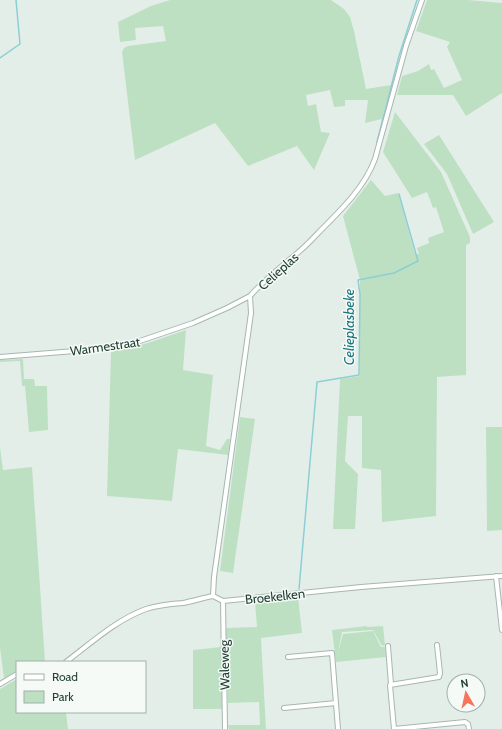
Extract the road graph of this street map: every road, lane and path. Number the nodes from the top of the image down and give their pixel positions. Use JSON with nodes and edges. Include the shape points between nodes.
{"nodes":[{"id":1,"x":422,"y":0,"type":"edge"},
{"id":2,"x":250,"y":296,"type":"junction"},
{"id":3,"x":0,"y":357,"type":"edge"},
{"id":4,"x":496,"y":576,"type":"junction"},
{"id":5,"x":502,"y":576,"type":"edge"},
{"id":6,"x":213,"y":596,"type":"junction"},
{"id":7,"x":223,"y":601,"type":"junction"},
{"id":8,"x":502,"y":630,"type":"edge"},
{"id":9,"x":437,"y":645,"type":"dead end"},
{"id":10,"x":388,"y":646,"type":"dead end"},
{"id":11,"x":288,"y":657,"type":"dead end"},
{"id":12,"x":67,"y":661,"type":"edge"},
{"id":13,"x":16,"y":675,"type":"edge"},
{"id":14,"x":0,"y":684,"type":"edge"},
{"id":15,"x":391,"y":684,"type":"junction"},
{"id":16,"x":336,"y":702,"type":"junction"},
{"id":17,"x":284,"y":708,"type":"dead end"},
{"id":18,"x":225,"y":729,"type":"edge"},
{"id":19,"x":338,"y":729,"type":"edge"},
{"id":20,"x":394,"y":729,"type":"edge"},
{"id":21,"x":469,"y":729,"type":"edge"}],
"edges":[{"from":1,"to":2,"type":"street","name":"Celieplas","via":[[406,46],[375,159],[368,174],[336,216]]},
{"from":2,"to":3,"type":"street","name":"Warmestraat","via":[[187,326],[131,344]]},
{"from":2,"to":6,"type":"street","name":"Celieplas","via":[[251,313]]},
{"from":4,"to":5,"type":"street","name":"Broekelken"},
{"from":4,"to":7,"type":"street","name":"Broekelken"},
{"from":4,"to":8,"type":"street"},
{"from":6,"to":7,"type":"street"},
{"from":6,"to":12,"type":"street","via":[[137,612],[109,629]]},
{"from":7,"to":18,"type":"street","name":"Waleweg"},
{"from":9,"to":15,"type":"street","via":[[439,677]]},
{"from":10,"to":15,"type":"street"},
{"from":11,"to":16,"type":"street","via":[[332,654]]},
{"from":13,"to":14,"type":"street"},
{"from":15,"to":20,"type":"street","via":[[389,687]]},
{"from":16,"to":17,"type":"street"},
{"from":16,"to":19,"type":"street"},
{"from":20,"to":21,"type":"street","via":[[465,722]]}]}
